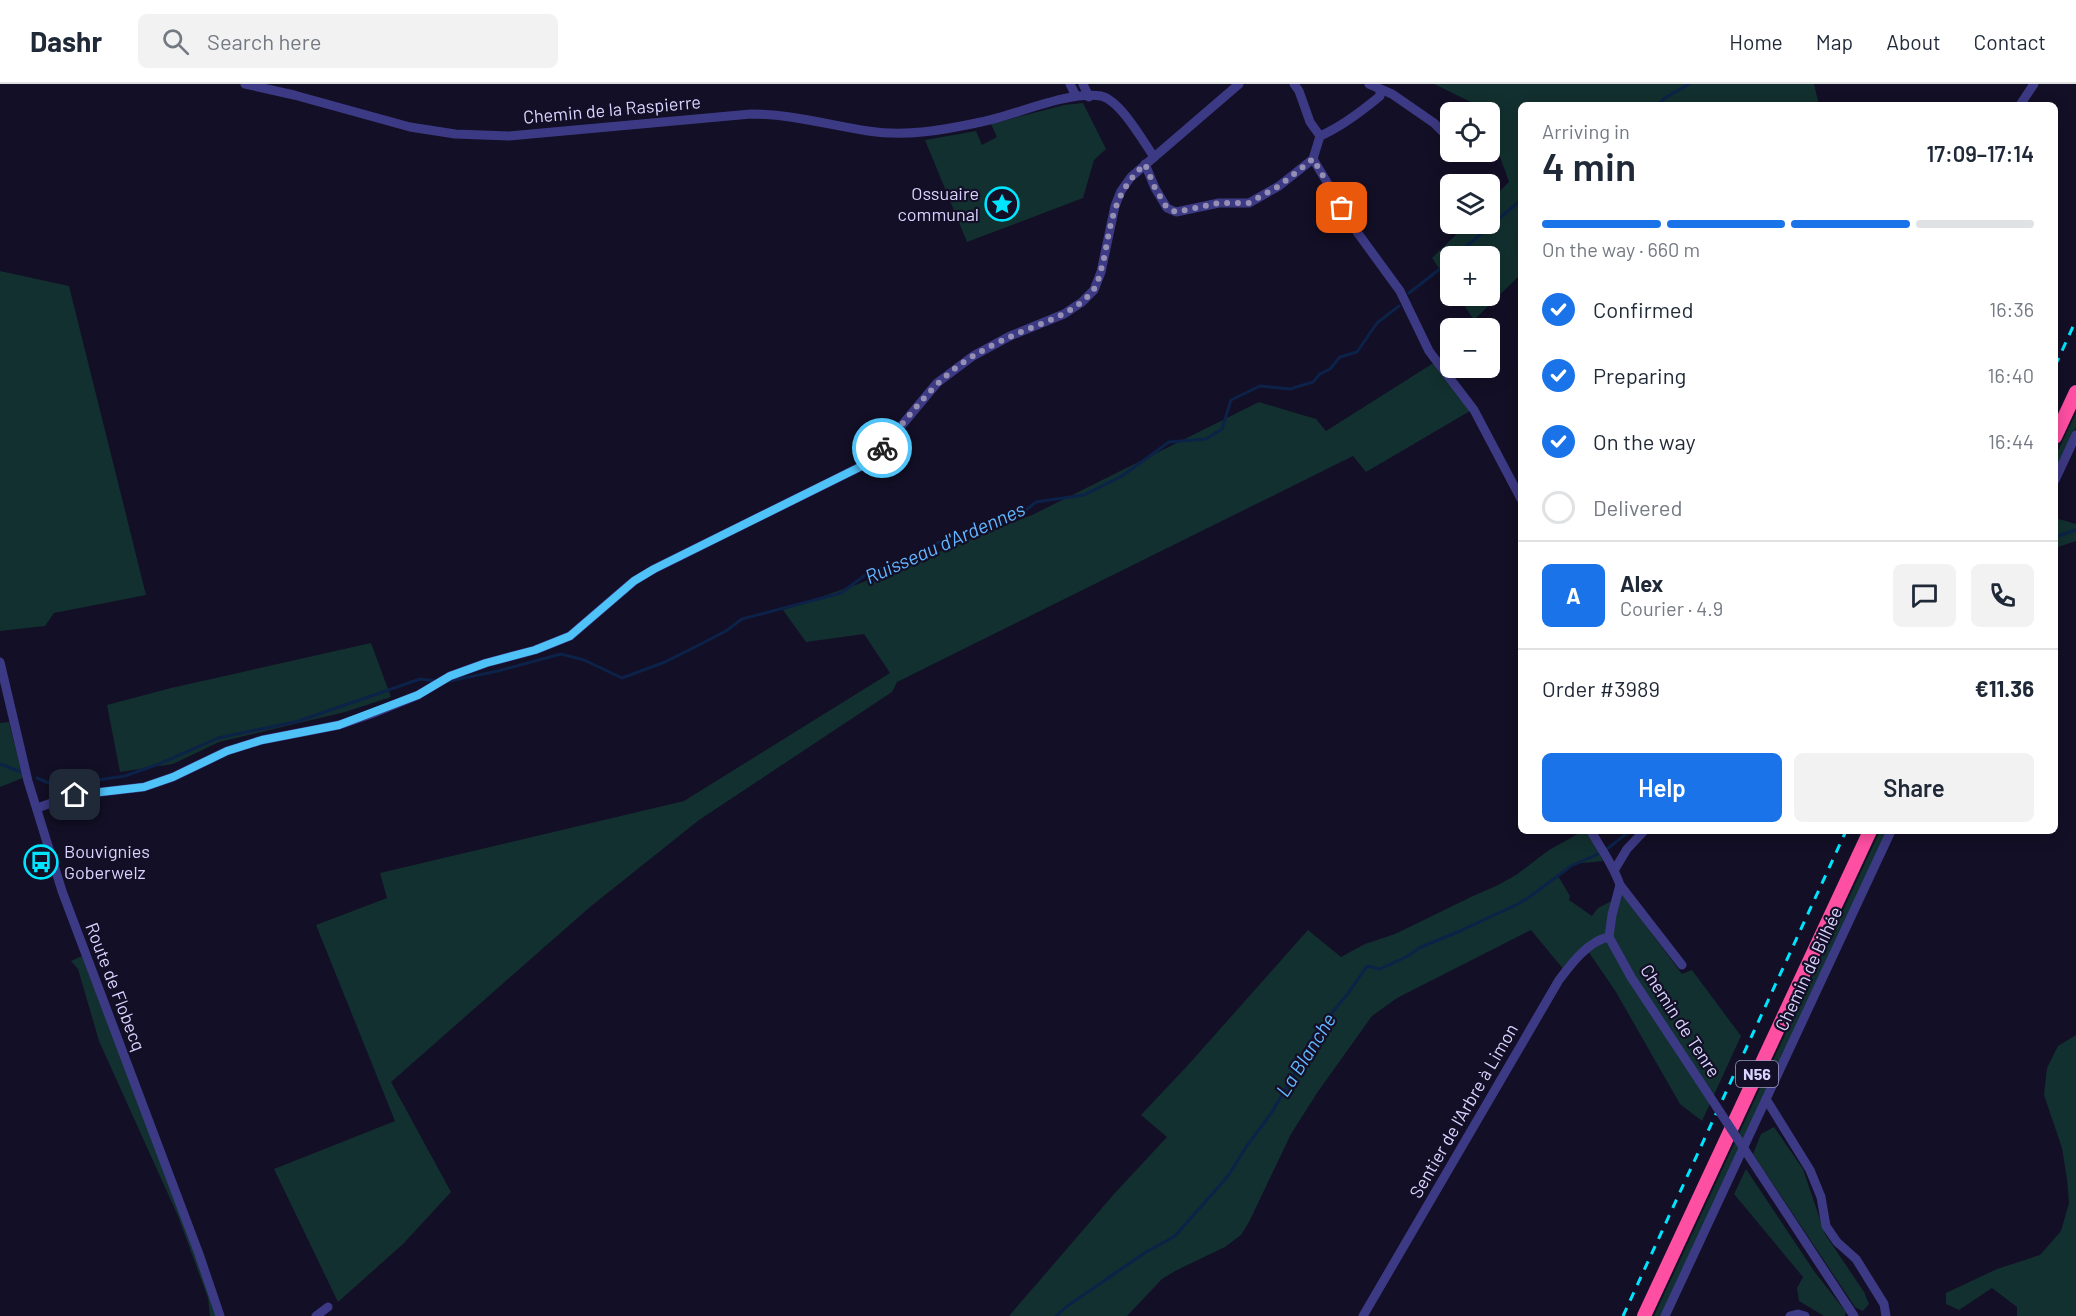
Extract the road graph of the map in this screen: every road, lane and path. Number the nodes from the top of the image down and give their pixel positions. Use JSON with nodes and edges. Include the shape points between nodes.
{"nodes":[{"id":1,"x":245,"y":84,"type":"edge"},
{"id":2,"x":1070,"y":84,"type":"edge"},
{"id":3,"x":1083,"y":84,"type":"edge"},
{"id":4,"x":1239,"y":84,"type":"edge"},
{"id":5,"x":1294,"y":84,"type":"edge"},
{"id":6,"x":1369,"y":84,"type":"edge"},
{"id":7,"x":2034,"y":84,"type":"edge"},
{"id":8,"x":1380,"y":90,"type":"junction"},
{"id":9,"x":1076,"y":96,"type":"junction"},
{"id":10,"x":1089,"y":97,"type":"junction"},
{"id":11,"x":2022,"y":102,"type":"edge"},
{"id":12,"x":1440,"y":129,"type":"edge"},
{"id":13,"x":1320,"y":136,"type":"junction"},
{"id":14,"x":1154,"y":157,"type":"junction"},
{"id":15,"x":1313,"y":159,"type":"junction"},
{"id":16,"x":1145,"y":164,"type":"junction"},
{"id":17,"x":2076,"y":392,"type":"edge"},
{"id":18,"x":2058,"y":431,"type":"edge"},
{"id":19,"x":2076,"y":435,"type":"edge"},
{"id":20,"x":2058,"y":474,"type":"edge"},
{"id":21,"x":1518,"y":493,"type":"edge"},
{"id":22,"x":0,"y":662,"type":"edge"},
{"id":23,"x":37,"y":808,"type":"junction"},
{"id":24,"x":1593,"y":834,"type":"edge"},
{"id":25,"x":1641,"y":834,"type":"edge"},
{"id":26,"x":1869,"y":834,"type":"edge"},
{"id":27,"x":1891,"y":834,"type":"edge"},
{"id":28,"x":1615,"y":869,"type":"junction"},
{"id":29,"x":1620,"y":885,"type":"junction"},
{"id":30,"x":1609,"y":937,"type":"junction"},
{"id":31,"x":1682,"y":965,"type":"dead end"},
{"id":32,"x":1766,"y":1099,"type":"junction"},
{"id":33,"x":328,"y":1307,"type":"dead end"},
{"id":34,"x":220,"y":1316,"type":"edge"},
{"id":35,"x":316,"y":1316,"type":"edge"},
{"id":36,"x":1363,"y":1316,"type":"edge"},
{"id":37,"x":1644,"y":1316,"type":"edge"},
{"id":38,"x":1665,"y":1316,"type":"edge"},
{"id":39,"x":1790,"y":1316,"type":"edge"},
{"id":40,"x":1805,"y":1316,"type":"edge"},
{"id":41,"x":1854,"y":1316,"type":"edge"},
{"id":42,"x":1886,"y":1316,"type":"edge"}],
"edges":[{"from":1,"to":9,"type":"street","name":"Chemin de la Raspierre","via":[[410,127],[510,136],[751,114],[773,114],[869,131],[924,133],[984,122]]},
{"from":2,"to":9,"type":"street"},
{"from":3,"to":10,"type":"street"},
{"from":4,"to":14,"type":"street"},
{"from":5,"to":13,"type":"street"},
{"from":6,"to":8,"type":"street"},
{"from":7,"to":11,"type":"street"},
{"from":8,"to":12,"type":"street","via":[[1392,94]]},
{"from":8,"to":13,"type":"street","via":[[1380,96],[1371,104]]},
{"from":9,"to":10,"type":"street","name":"Chemin de la Raspierre"},
{"from":10,"to":14,"type":"street","name":"Chemin de la Raspierre","via":[[1101,96],[1112,101]]},
{"from":13,"to":15,"type":"street"},
{"from":14,"to":16,"type":"street"},
{"from":15,"to":16,"type":"street","via":[[1249,203],[1219,203],[1176,212],[1167,208]]},
{"from":15,"to":21,"type":"street","via":[[1357,232],[1400,291],[1429,351],[1474,410]]},
{"from":16,"to":23,"type":"street","via":[[1131,177],[1118,199],[1094,290],[1064,314],[1010,336],[937,382],[872,461],[654,569],[634,581],[570,636],[450,676],[418,695],[339,725],[227,751],[144,787],[75,795]]},
{"from":17,"to":18,"type":"highway"},
{"from":19,"to":20,"type":"street"},
{"from":22,"to":23,"type":"street","name":"Route de Flobecq"},
{"from":23,"to":34,"type":"street","name":"Route de Flobecq","via":[[62,891]]},
{"from":24,"to":28,"type":"street","name":"Chemin de Tenre"},
{"from":25,"to":28,"type":"street"},
{"from":26,"to":37,"type":"highway","number":"N56"},
{"from":27,"to":32,"type":"street","name":"Chemin de Bilhée"},
{"from":28,"to":29,"type":"street","name":"Chemin de Tenre"},
{"from":29,"to":30,"type":"street"},
{"from":29,"to":31,"type":"street","name":"Chemin de Tenre"},
{"from":30,"to":36,"type":"street","name":"Sentier de l'Arbre à Limon","via":[[1591,944],[1559,980]]},
{"from":30,"to":41,"type":"street","name":"Chemin de Tenre","bridge":true,"via":[[1631,977]]},
{"from":32,"to":38,"type":"street","name":"Chemin de Bilhée"},
{"from":32,"to":42,"type":"street","via":[[1810,1170],[1821,1197],[1826,1226],[1856,1259],[1884,1304]]},
{"from":33,"to":35,"type":"street"},
{"from":39,"to":40,"type":"street"}]}
